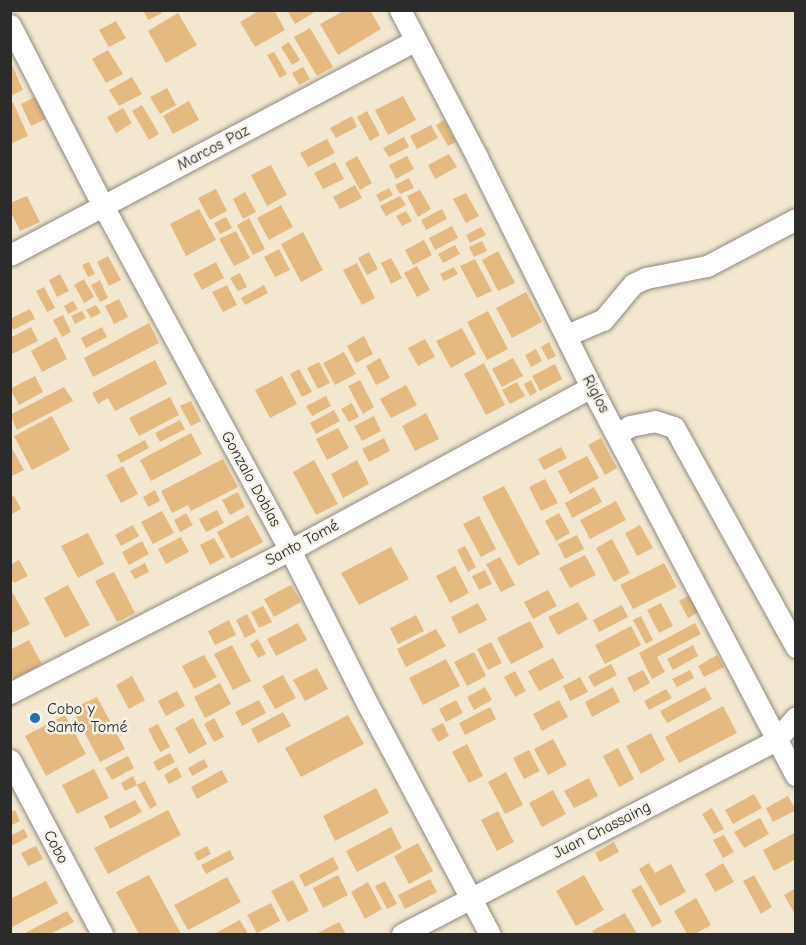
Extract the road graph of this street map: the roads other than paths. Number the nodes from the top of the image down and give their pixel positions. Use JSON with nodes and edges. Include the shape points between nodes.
{"nodes":[{"id":1,"x":400,"y":10,"type":"edge"},
{"id":2,"x":10,"y":25,"type":"edge"},
{"id":3,"x":415,"y":41,"type":"junction"},
{"id":4,"x":103,"y":206,"type":"junction"},
{"id":5,"x":795,"y":219,"type":"edge"},
{"id":6,"x":10,"y":255,"type":"edge"},
{"id":7,"x":567,"y":335,"type":"junction"},
{"id":8,"x":591,"y":387,"type":"junction"},
{"id":9,"x":618,"y":434,"type":"junction"},
{"id":10,"x":290,"y":550,"type":"junction"},
{"id":11,"x":795,"y":647,"type":"edge"},
{"id":12,"x":10,"y":693,"type":"edge"},
{"id":13,"x":795,"y":717,"type":"edge"},
{"id":14,"x":776,"y":740,"type":"junction"},
{"id":15,"x":10,"y":760,"type":"edge"},
{"id":16,"x":795,"y":776,"type":"edge"},
{"id":17,"x":471,"y":898,"type":"junction"},
{"id":18,"x":102,"y":934,"type":"edge"},
{"id":19,"x":402,"y":934,"type":"edge"},
{"id":20,"x":490,"y":934,"type":"edge"}],
"edges":[{"from":1,"to":3,"type":"street","name":"Riglos"},
{"from":2,"to":4,"type":"street","name":"Gonzalo Doblas"},
{"from":3,"to":4,"type":"street","name":"Marcos Paz"},
{"from":3,"to":7,"type":"street","name":"Riglos"},
{"from":4,"to":6,"type":"street","name":"Marcos Paz"},
{"from":4,"to":10,"type":"street","name":"Gonzalo Doblas"},
{"from":5,"to":7,"type":"street","via":[[707,266],[633,284],[603,320]]},
{"from":7,"to":8,"type":"street","name":"Riglos"},
{"from":8,"to":9,"type":"street","name":"Riglos"},
{"from":8,"to":10,"type":"street","name":"Santo Tomé"},
{"from":9,"to":11,"type":"street","via":[[630,426],[656,421],[674,427]]},
{"from":9,"to":14,"type":"street","name":"Riglos"},
{"from":10,"to":12,"type":"street","name":"Santo Tomé"},
{"from":10,"to":17,"type":"street","name":"Gonzalo Doblas"},
{"from":13,"to":14,"type":"street","name":"Juan Chassaing"},
{"from":14,"to":16,"type":"street","name":"Riglos"},
{"from":14,"to":17,"type":"street","name":"Juan Chassaing"},
{"from":15,"to":18,"type":"street","name":"Cobo"},
{"from":17,"to":19,"type":"street","name":"Juan Chassaing"},
{"from":17,"to":20,"type":"street","name":"Gonzalo Doblas"}]}
